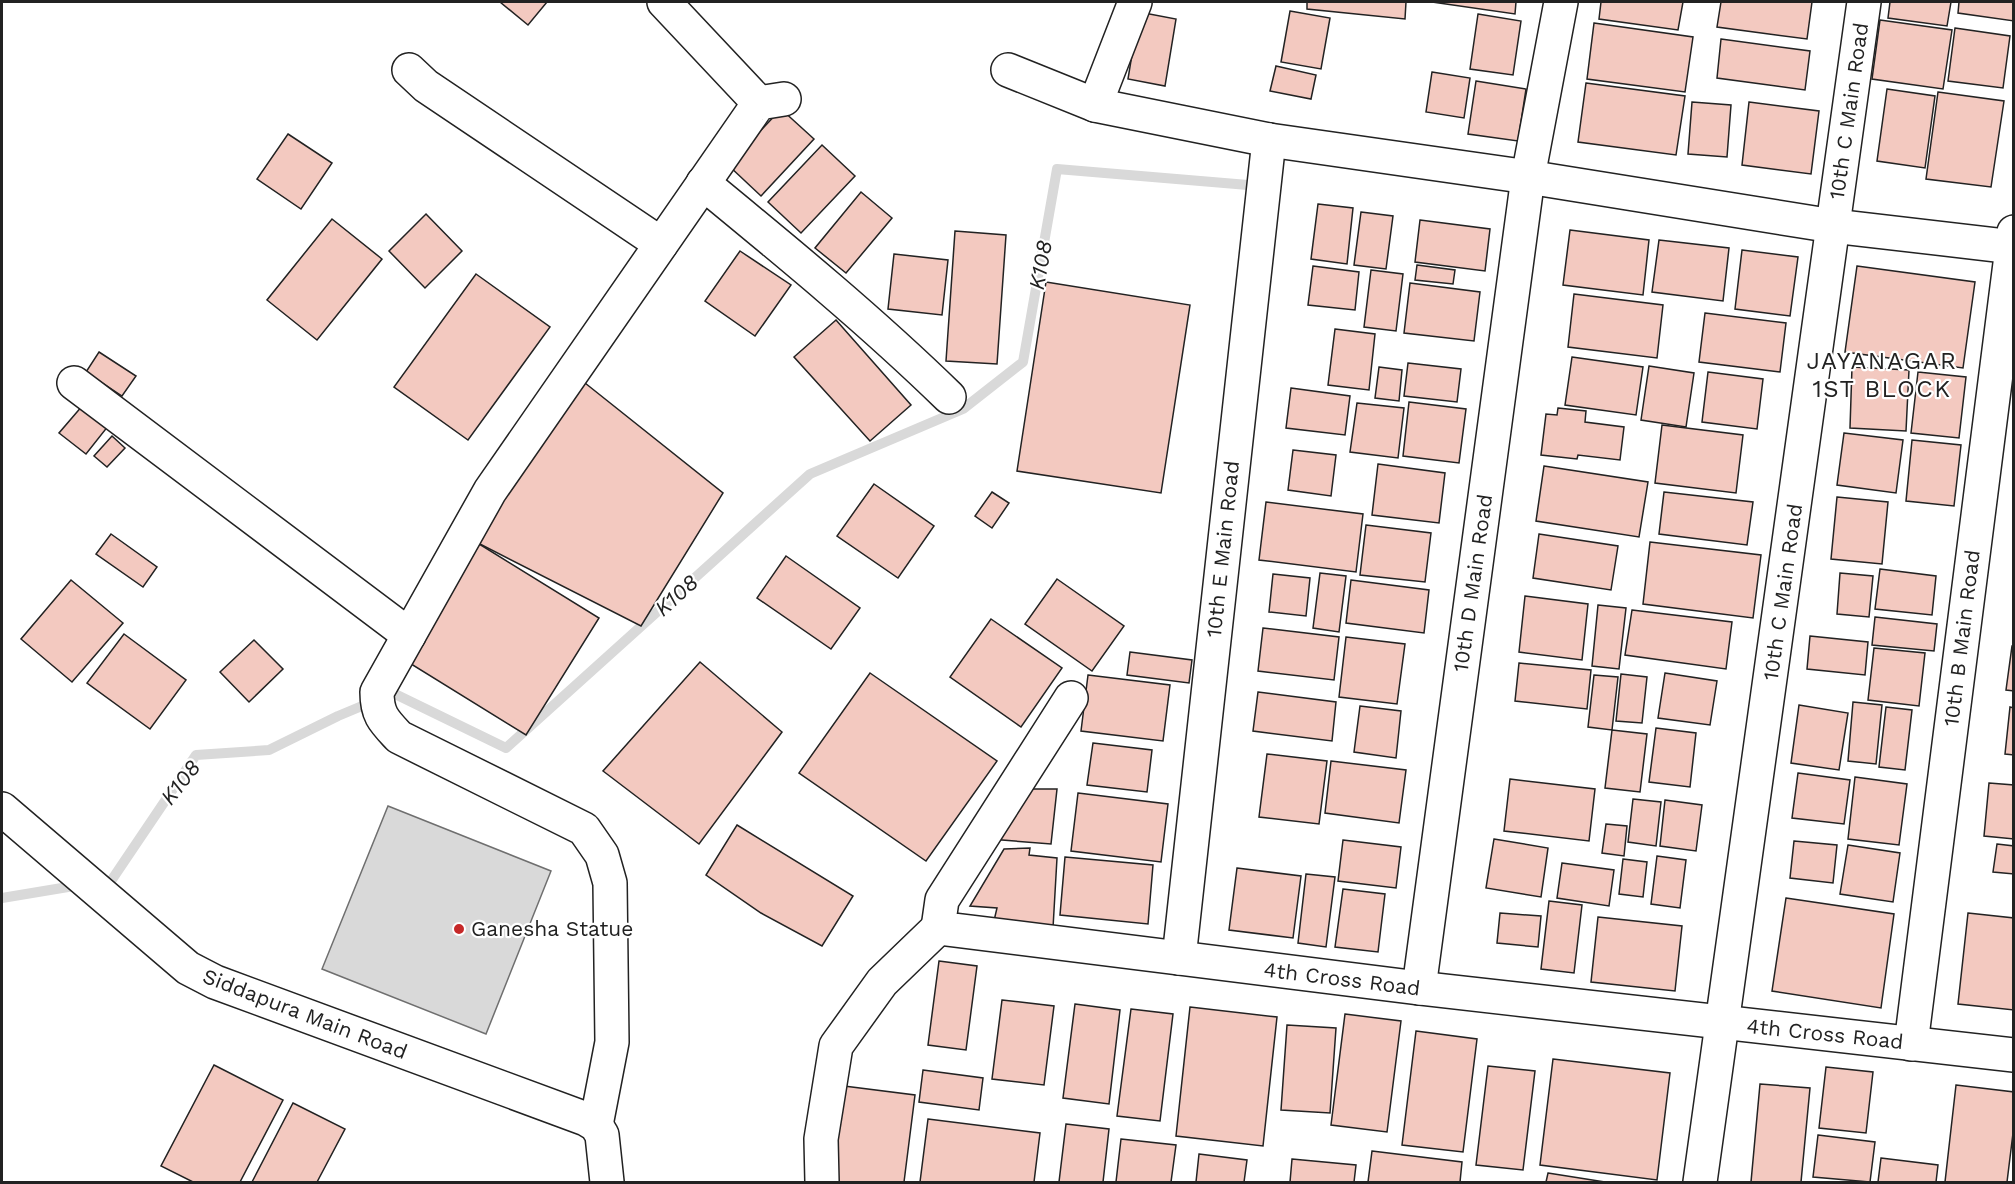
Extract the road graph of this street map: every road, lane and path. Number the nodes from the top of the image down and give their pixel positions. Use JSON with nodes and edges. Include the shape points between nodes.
{"nodes":[{"id":1,"x":664,"y":2,"type":"edge"},
{"id":2,"x":1135,"y":2,"type":"edge"},
{"id":3,"x":1561,"y":2,"type":"edge"},
{"id":4,"x":1864,"y":2,"type":"edge"},
{"id":5,"x":409,"y":70,"type":"dead end"},
{"id":6,"x":1008,"y":70,"type":"dead end"},
{"id":7,"x":1095,"y":105,"type":"junction"},
{"id":8,"x":1269,"y":140,"type":"junction"},
{"id":9,"x":1528,"y":177,"type":"junction"},
{"id":10,"x":704,"y":183,"type":"junction"},
{"id":11,"x":1833,"y":226,"type":"junction"},
{"id":12,"x":2013,"y":242,"type":"edge"},
{"id":13,"x":661,"y":244,"type":"junction"},
{"id":14,"x":74,"y":383,"type":"dead end"},
{"id":15,"x":949,"y":397,"type":"dead end"},
{"id":16,"x":409,"y":635,"type":"junction"},
{"id":17,"x":1071,"y":698,"type":"dead end"},
{"id":18,"x":2,"y":809,"type":"edge"},
{"id":19,"x":938,"y":928,"type":"junction"},
{"id":20,"x":1179,"y":958,"type":"junction"},
{"id":21,"x":1419,"y":988,"type":"junction"},
{"id":22,"x":1724,"y":1023,"type":"junction"},
{"id":23,"x":1911,"y":1044,"type":"junction"},
{"id":24,"x":2013,"y":1055,"type":"edge"},
{"id":25,"x":596,"y":1125,"type":"junction"},
{"id":26,"x":607,"y":1182,"type":"edge"},
{"id":27,"x":822,"y":1182,"type":"edge"},
{"id":28,"x":1700,"y":1182,"type":"edge"}],
"edges":[{"from":1,"to":10,"type":"street","via":[[772,101]]},
{"from":2,"to":7,"type":"street"},
{"from":3,"to":9,"type":"street","name":"10th D Main Road"},
{"from":4,"to":11,"type":"street","name":"10th C Main Road"},
{"from":5,"to":13,"type":"street","via":[[426,86]]},
{"from":6,"to":7,"type":"street"},
{"from":7,"to":8,"type":"street"},
{"from":8,"to":9,"type":"street"},
{"from":8,"to":20,"type":"street","name":"10th E Main Road"},
{"from":9,"to":11,"type":"street"},
{"from":9,"to":21,"type":"street","name":"10th D Main Road"},
{"from":10,"to":13,"type":"street"},
{"from":10,"to":15,"type":"street","via":[[837,293]]},
{"from":11,"to":12,"type":"street"},
{"from":11,"to":22,"type":"street","name":"10th C Main Road"},
{"from":12,"to":23,"type":"street","name":"10th B Main Road"},
{"from":13,"to":16,"type":"street","via":[[490,491]]},
{"from":14,"to":16,"type":"street"},
{"from":16,"to":25,"type":"street","via":[[377,692],[384,722],[399,737],[584,829],[602,855],[610,882],[612,1042]]},
{"from":17,"to":19,"type":"street","via":[[942,900]]},
{"from":18,"to":25,"type":"street","name":"Siddapura Main Road","via":[[188,968],[215,982]]},
{"from":19,"to":20,"type":"street","name":"4th Cross Road"},
{"from":19,"to":27,"type":"street","via":[[882,982],[836,1046],[821,1139]]},
{"from":20,"to":21,"type":"street","name":"4th Cross Road"},
{"from":21,"to":22,"type":"street","name":"4th Cross Road"},
{"from":22,"to":23,"type":"street","name":"4th Cross Road"},
{"from":22,"to":28,"type":"street","name":"10th C Main Road"},
{"from":23,"to":24,"type":"street","name":"4th Cross Road"},
{"from":25,"to":26,"type":"street","via":[[602,1136]]}]}
